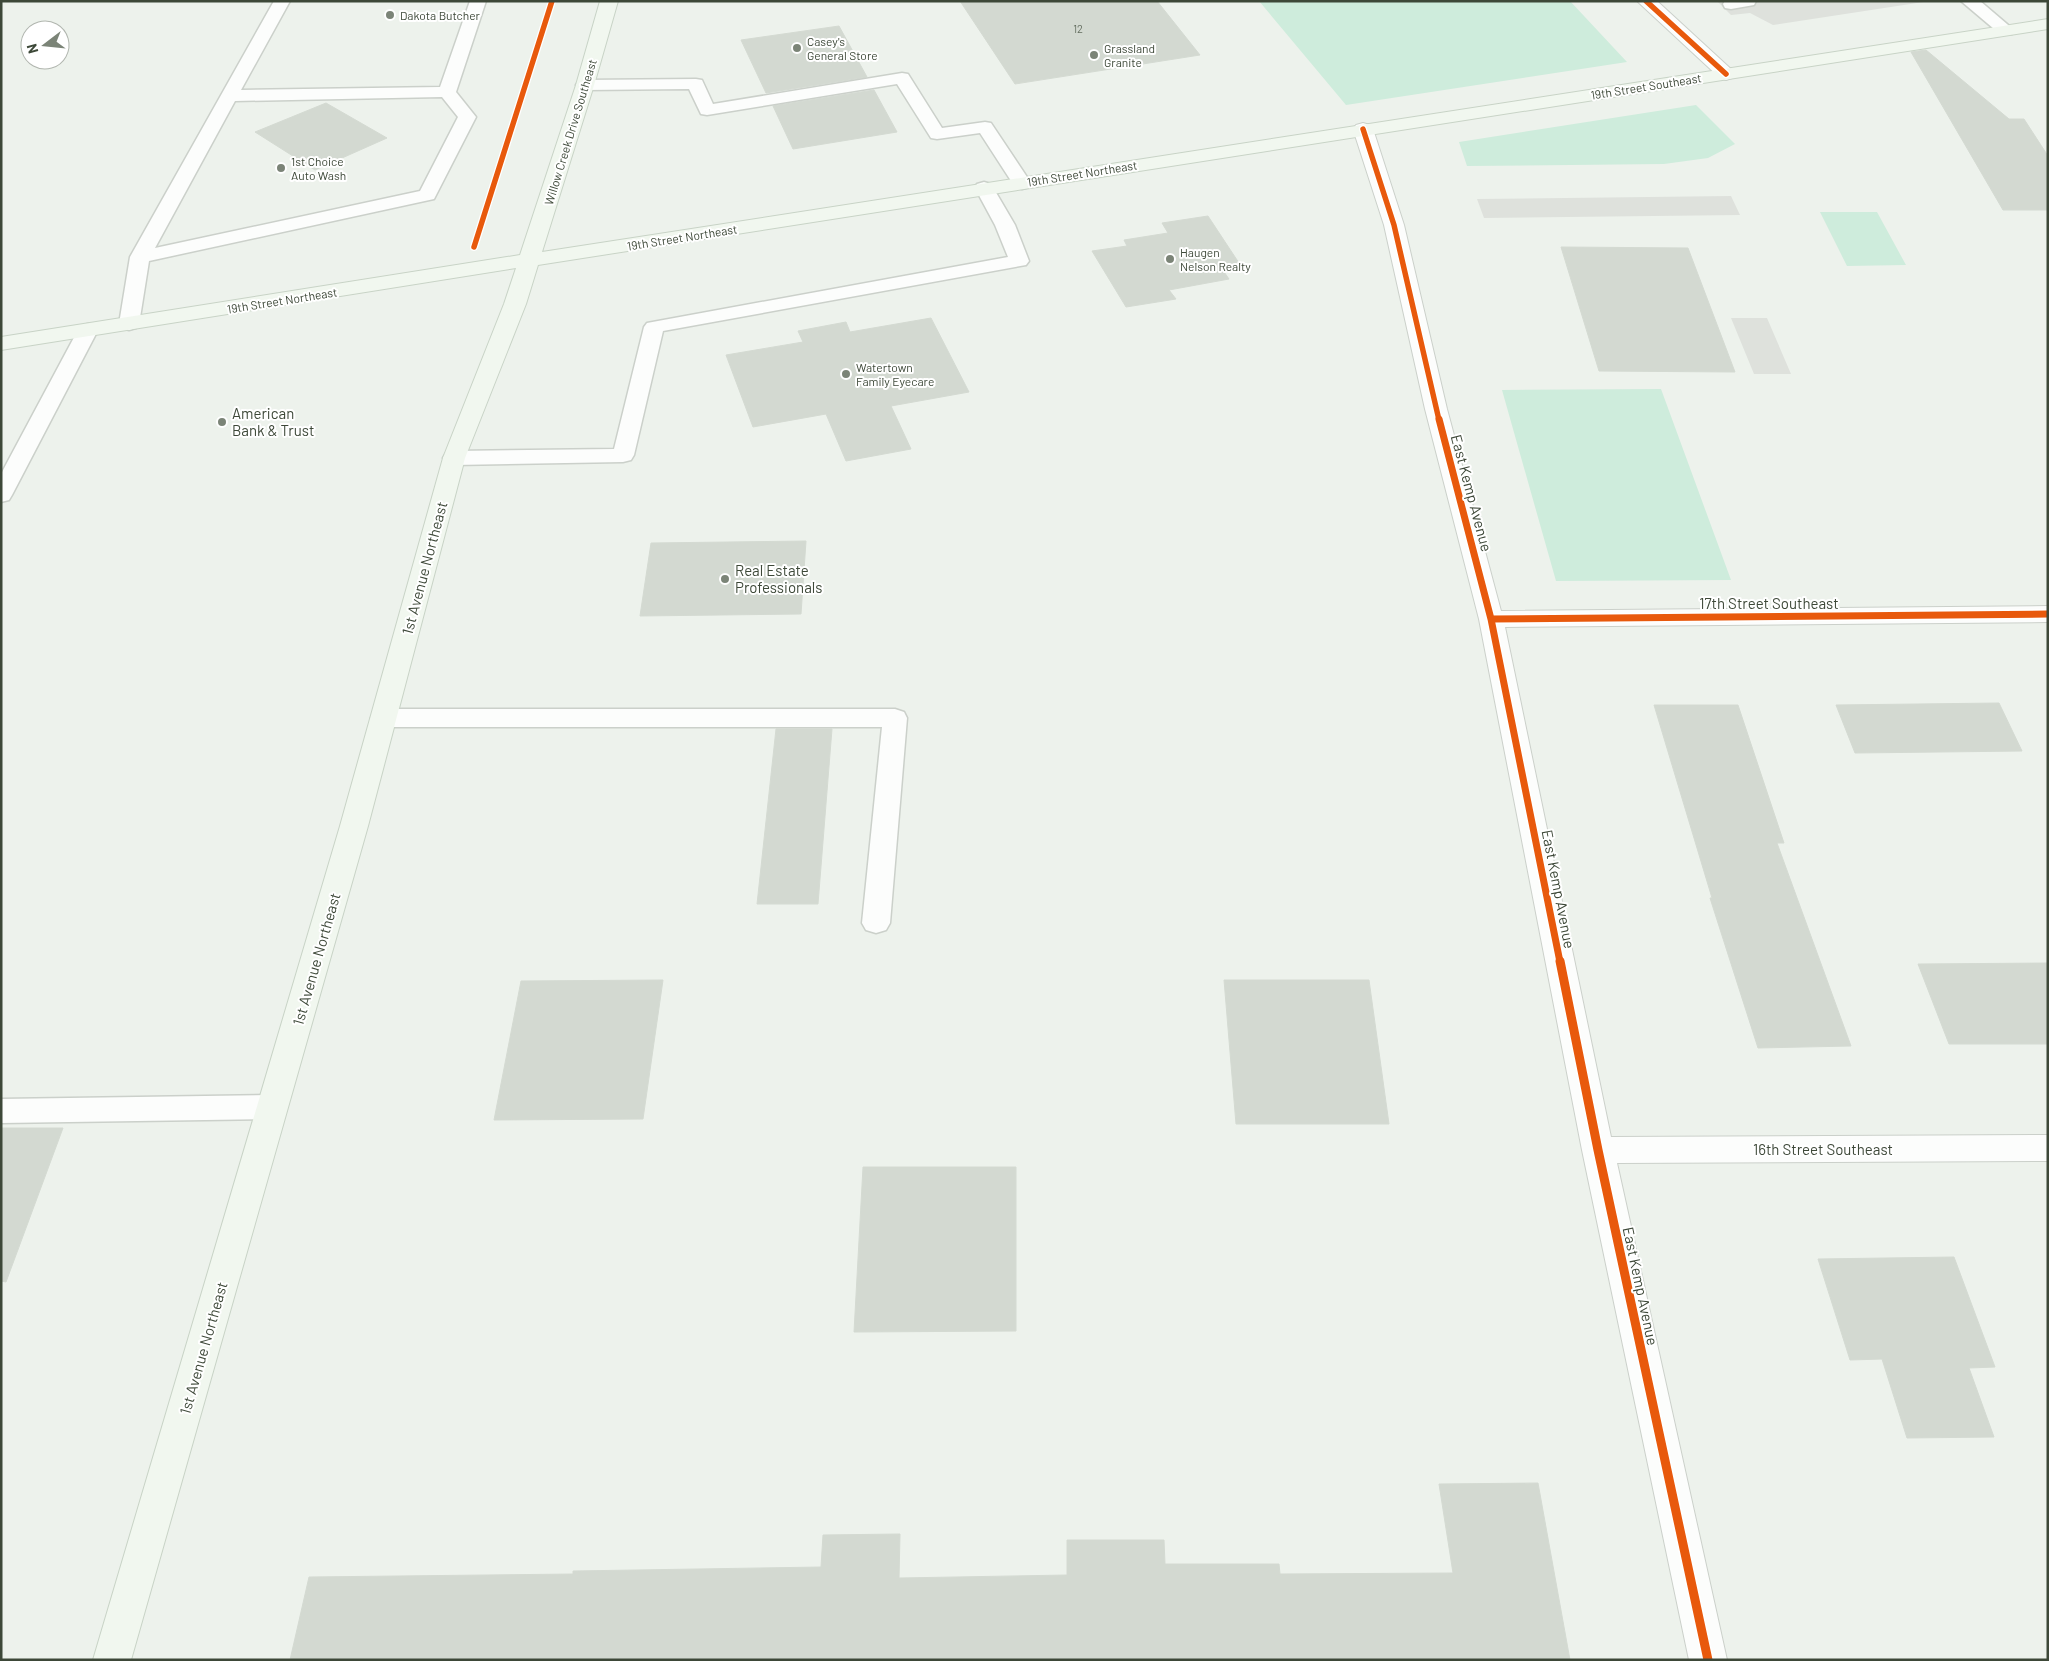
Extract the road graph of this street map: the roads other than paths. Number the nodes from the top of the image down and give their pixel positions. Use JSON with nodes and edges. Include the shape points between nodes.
{"nodes":[{"id":1,"x":282,"y":1,"type":"edge"},
{"id":2,"x":478,"y":1,"type":"edge"},
{"id":3,"x":609,"y":1,"type":"edge"},
{"id":4,"x":1646,"y":1,"type":"edge"},
{"id":5,"x":1969,"y":1,"type":"edge"},
{"id":6,"x":2048,"y":24,"type":"edge"},
{"id":7,"x":2006,"y":30,"type":"junction"},
{"id":8,"x":1726,"y":74,"type":"junction"},
{"id":9,"x":585,"y":85,"type":"junction"},
{"id":10,"x":447,"y":92,"type":"junction"},
{"id":11,"x":230,"y":96,"type":"junction"},
{"id":12,"x":1363,"y":129,"type":"junction"},
{"id":13,"x":1022,"y":183,"type":"junction"},
{"id":14,"x":984,"y":188,"type":"junction"},
{"id":15,"x":140,"y":257,"type":"junction"},
{"id":16,"x":529,"y":261,"type":"junction"},
{"id":17,"x":129,"y":324,"type":"junction"},
{"id":18,"x":88,"y":330,"type":"junction"},
{"id":19,"x":1,"y":344,"type":"edge"},
{"id":20,"x":454,"y":458,"type":"junction"},
{"id":21,"x":1,"y":495,"type":"edge"},
{"id":22,"x":2048,"y":614,"type":"edge"},
{"id":23,"x":1491,"y":619,"type":"junction"},
{"id":24,"x":383,"y":718,"type":"junction"},
{"id":25,"x":876,"y":923,"type":"dead end"},
{"id":26,"x":272,"y":1108,"type":"junction"},
{"id":27,"x":1,"y":1111,"type":"edge"},
{"id":28,"x":2048,"y":1148,"type":"edge"},
{"id":29,"x":1598,"y":1150,"type":"junction"},
{"id":30,"x":112,"y":1660,"type":"edge"},
{"id":31,"x":1708,"y":1660,"type":"edge"}],
"edges":[{"from":1,"to":11,"type":"lane"},
{"from":2,"to":10,"type":"lane"},
{"from":3,"to":9,"type":"main road","name":"Willow Creek Drive Southeast"},
{"from":4,"to":8,"type":"street"},
{"from":5,"to":7,"type":"lane"},
{"from":6,"to":7,"type":"main road","name":"19th Street Southeast"},
{"from":7,"to":8,"type":"main road","name":"19th Street Southeast"},
{"from":8,"to":12,"type":"main road","name":"19th Street Southeast"},
{"from":9,"to":13,"type":"lane","via":[[696,84],[707,110],[902,78],[937,134],[985,127]]},
{"from":9,"to":16,"type":"main road","name":"Willow Creek Drive Southeast"},
{"from":10,"to":11,"type":"lane"},
{"from":10,"to":15,"type":"lane","via":[[467,117],[427,195]]},
{"from":11,"to":15,"type":"lane"},
{"from":12,"to":13,"type":"main road","name":"19th Street Northeast"},
{"from":12,"to":23,"type":"street","name":"East Kemp Avenue","via":[[1394,225],[1436,409]]},
{"from":13,"to":14,"type":"main road","name":"19th Street Northeast"},
{"from":14,"to":16,"type":"main road","name":"19th Street Northeast"},
{"from":14,"to":20,"type":"lane","via":[[1005,225],[1019,261],[654,327],[623,455]]},
{"from":15,"to":17,"type":"lane"},
{"from":16,"to":17,"type":"main road","name":"19th Street Northeast"},
{"from":16,"to":20,"type":"main road","name":"1st Avenue Northeast"},
{"from":17,"to":18,"type":"main road","name":"19th Street Northeast"},
{"from":18,"to":19,"type":"main road","name":"19th Street Northeast"},
{"from":18,"to":21,"type":"lane"},
{"from":20,"to":24,"type":"main road","name":"1st Avenue Northeast"},
{"from":22,"to":23,"type":"street","name":"17th Street Southeast"},
{"from":23,"to":29,"type":"street","name":"East Kemp Avenue"},
{"from":24,"to":25,"type":"lane","via":[[895,718]]},
{"from":24,"to":26,"type":"main road","name":"1st Avenue Northeast"},
{"from":26,"to":27,"type":"lane"},
{"from":26,"to":30,"type":"main road","name":"1st Avenue Northeast"},
{"from":28,"to":29,"type":"street","name":"16th Street Southeast"},
{"from":29,"to":31,"type":"street","name":"East Kemp Avenue"}]}
